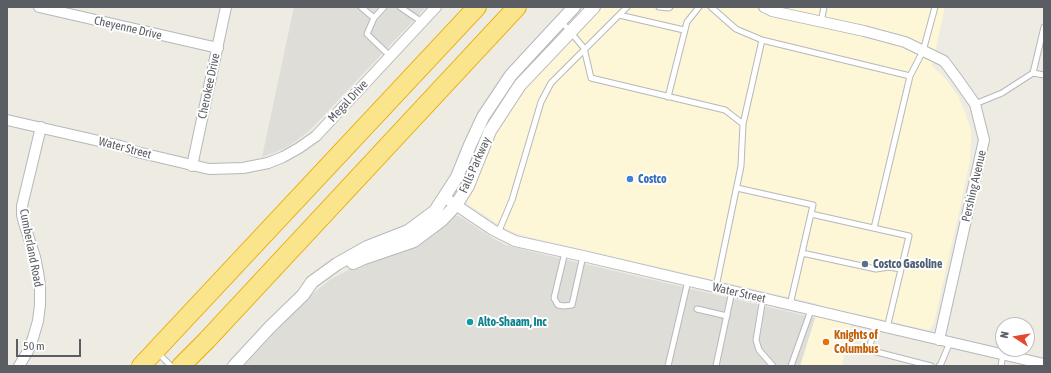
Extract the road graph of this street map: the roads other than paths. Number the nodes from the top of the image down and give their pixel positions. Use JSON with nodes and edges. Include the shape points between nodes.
{"nodes":[{"id":1,"x":38,"y":7,"type":"edge"},
{"id":2,"x":226,"y":7,"type":"edge"},
{"id":3,"x":362,"y":7,"type":"edge"},
{"id":4,"x":384,"y":7,"type":"edge"},
{"id":5,"x":400,"y":7,"type":"edge"},
{"id":6,"x":436,"y":7,"type":"edge"},
{"id":7,"x":477,"y":7,"type":"edge"},
{"id":8,"x":517,"y":7,"type":"edge"},
{"id":9,"x":574,"y":7,"type":"edge"},
{"id":10,"x":594,"y":7,"type":"edge"},
{"id":11,"x":627,"y":7,"type":"edge"},
{"id":12,"x":659,"y":7,"type":"edge"},
{"id":13,"x":670,"y":7,"type":"edge"},
{"id":14,"x":699,"y":7,"type":"edge"},
{"id":15,"x":711,"y":7,"type":"edge"},
{"id":16,"x":764,"y":7,"type":"edge"},
{"id":17,"x":824,"y":7,"type":"edge"},
{"id":18,"x":935,"y":7,"type":"edge"},
{"id":19,"x":619,"y":16,"type":"junction"},
{"id":20,"x":374,"y":18,"type":"junction"},
{"id":21,"x":562,"y":21,"type":"junction"},
{"id":22,"x":422,"y":22,"type":"junction"},
{"id":23,"x":821,"y":22,"type":"junction"},
{"id":24,"x":1044,"y":27,"type":"edge"},
{"id":25,"x":684,"y":30,"type":"junction"},
{"id":26,"x":571,"y":32,"type":"junction"},
{"id":27,"x":762,"y":40,"type":"junction"},
{"id":28,"x":218,"y":48,"type":"junction"},
{"id":29,"x":584,"y":48,"type":"junction"},
{"id":30,"x":923,"y":51,"type":"junction"},
{"id":31,"x":390,"y":56,"type":"junction"},
{"id":32,"x":1033,"y":73,"type":"junction"},
{"id":33,"x":1044,"y":75,"type":"edge"},
{"id":34,"x":910,"y":76,"type":"junction"},
{"id":35,"x":668,"y":97,"type":"junction"},
{"id":36,"x":975,"y":104,"type":"junction"},
{"id":37,"x":7,"y":120,"type":"edge"},
{"id":38,"x":743,"y":124,"type":"junction"},
{"id":39,"x":41,"y":127,"type":"junction"},
{"id":40,"x":192,"y":166,"type":"junction"},
{"id":41,"x":243,"y":168,"type":"joint"},
{"id":42,"x":737,"y":188,"type":"junction"},
{"id":43,"x":444,"y":197,"type":"junction"},
{"id":44,"x":456,"y":205,"type":"junction"},
{"id":45,"x":811,"y":214,"type":"junction"},
{"id":46,"x":874,"y":228,"type":"junction"},
{"id":47,"x":498,"y":233,"type":"junction"},
{"id":48,"x":565,"y":252,"type":"junction"},
{"id":49,"x":802,"y":253,"type":"junction"},
{"id":50,"x":583,"y":256,"type":"junction"},
{"id":51,"x":901,"y":270,"type":"junction"},
{"id":52,"x":688,"y":280,"type":"junction"},
{"id":53,"x":716,"y":287,"type":"junction"},
{"id":54,"x":732,"y":291,"type":"junction"},
{"id":55,"x":303,"y":295,"type":"junction"},
{"id":56,"x":763,"y":298,"type":"junction"},
{"id":57,"x":790,"y":304,"type":"junction"},
{"id":58,"x":697,"y":309,"type":"dead end"},
{"id":59,"x":811,"y":310,"type":"junction"},
{"id":60,"x":727,"y":316,"type":"junction"},
{"id":61,"x":875,"y":325,"type":"junction"},
{"id":62,"x":887,"y":328,"type":"junction"},
{"id":63,"x":939,"y":340,"type":"junction"},
{"id":64,"x":950,"y":342,"type":"junction"},
{"id":65,"x":156,"y":351,"type":"junction"},
{"id":66,"x":995,"y":352,"type":"edge"},
{"id":67,"x":1015,"y":357,"type":"edge"},
{"id":68,"x":1044,"y":364,"type":"edge"},
{"id":69,"x":20,"y":366,"type":"edge"},
{"id":70,"x":142,"y":366,"type":"edge"},
{"id":71,"x":171,"y":366,"type":"edge"},
{"id":72,"x":181,"y":366,"type":"edge"},
{"id":73,"x":234,"y":366,"type":"edge"},
{"id":74,"x":668,"y":366,"type":"edge"},
{"id":75,"x":716,"y":366,"type":"edge"},
{"id":76,"x":773,"y":366,"type":"edge"},
{"id":77,"x":791,"y":366,"type":"edge"},
{"id":78,"x":931,"y":366,"type":"edge"},
{"id":79,"x":939,"y":366,"type":"edge"}],
"edges":[{"from":1,"to":28,"type":"street","name":"Cheyenne Drive"},
{"from":2,"to":28,"type":"street","name":"Cherokee Drive"},
{"from":3,"to":20,"type":"lane"},
{"from":4,"to":20,"type":"lane"},
{"from":5,"to":22,"type":"lane"},
{"from":6,"to":22,"type":"street","name":"Megal Drive"},
{"from":7,"to":65,"type":"highway"},
{"from":8,"to":72,"type":"highway"},
{"from":9,"to":21,"type":"street","name":"Falls Parkway"},
{"from":10,"to":26,"type":"street","name":"Falls Parkway"},
{"from":11,"to":19,"type":"lane"},
{"from":12,"to":13,"type":"lane"},
{"from":14,"to":25,"type":"lane"},
{"from":15,"to":27,"type":"lane","via":[[736,29]]},
{"from":16,"to":23,"type":"street","name":"Pershing Avenue"},
{"from":17,"to":23,"type":"lane"},
{"from":18,"to":30,"type":"lane"},
{"from":19,"to":25,"type":"lane"},
{"from":19,"to":29,"type":"lane"},
{"from":20,"to":31,"type":"lane","via":[[367,34]]},
{"from":21,"to":26,"type":"lane"},
{"from":21,"to":43,"type":"street","name":"Falls Parkway","via":[[511,75],[483,117],[457,177]]},
{"from":22,"to":31,"type":"street","name":"Megal Drive"},
{"from":23,"to":30,"type":"street","name":"Pershing Avenue","via":[[905,42]]},
{"from":24,"to":32,"type":"lane"},
{"from":25,"to":35,"type":"lane"},
{"from":26,"to":29,"type":"lane"},
{"from":26,"to":44,"type":"street","name":"Falls Parkway","via":[[520,85],[490,131],[468,186]]},
{"from":27,"to":34,"type":"lane"},
{"from":27,"to":38,"type":"lane"},
{"from":28,"to":40,"type":"street","name":"Cherokee Drive"},
{"from":29,"to":35,"type":"lane","via":[[592,78]]},
{"from":29,"to":47,"type":"lane","via":[[551,82],[541,102],[512,200]]},
{"from":30,"to":34,"type":"lane"},
{"from":30,"to":36,"type":"street","name":"Pershing Avenue","via":[[944,61]]},
{"from":31,"to":41,"type":"street","name":"Megal Drive","via":[[316,136],[283,157]]},
{"from":32,"to":33,"type":"lane"},
{"from":32,"to":36,"type":"lane","via":[[1002,93]]},
{"from":34,"to":46,"type":"lane"},
{"from":35,"to":38,"type":"lane","via":[[725,110]]},
{"from":36,"to":63,"type":"street","name":"Pershing Avenue","via":[[984,140]]},
{"from":37,"to":39,"type":"street","name":"Water Street"},
{"from":38,"to":42,"type":"lane"},
{"from":39,"to":40,"type":"street","name":"Water Street"},
{"from":39,"to":69,"type":"street","name":"Cumberland Road","via":[[22,206],[22,215],[38,272],[40,305],[33,338]]},
{"from":40,"to":41,"type":"street","name":"Water Street","via":[[209,169]]},
{"from":42,"to":45,"type":"lane","via":[[813,205]]},
{"from":42,"to":53,"type":"lane"},
{"from":43,"to":44,"type":"street","name":"Water Street"},
{"from":43,"to":55,"type":"street","name":"Falls Parkway","via":[[435,210],[408,231],[367,247],[337,264],[312,282]]},
{"from":44,"to":47,"type":"street","name":"Water Street"},
{"from":44,"to":55,"type":"street","name":"Falls Parkway","via":[[442,220],[414,241],[342,268]]},
{"from":45,"to":46,"type":"lane"},
{"from":45,"to":49,"type":"lane"},
{"from":46,"to":51,"type":"lane","via":[[909,236]]},
{"from":47,"to":48,"type":"street","name":"Water Street","via":[[515,242]]},
{"from":48,"to":50,"type":"street","name":"Water Street"},
{"from":48,"to":50,"type":"lane","via":[[554,298],[558,305],[572,305]]},
{"from":49,"to":51,"type":"lane","via":[[876,269],[889,267]]},
{"from":49,"to":57,"type":"lane"},
{"from":50,"to":52,"type":"street","name":"Water Street"},
{"from":51,"to":62,"type":"lane"},
{"from":52,"to":53,"type":"street","name":"Water Street"},
{"from":52,"to":74,"type":"lane"},
{"from":53,"to":54,"type":"street","name":"Water Street"},
{"from":54,"to":56,"type":"street","name":"Water Street"},
{"from":54,"to":60,"type":"lane"},
{"from":55,"to":73,"type":"street","name":"Falls Parkway"},
{"from":56,"to":57,"type":"street","name":"Water Street"},
{"from":56,"to":76,"type":"lane","via":[[756,340],[759,350]]},
{"from":57,"to":59,"type":"street","name":"Water Street"},
{"from":58,"to":60,"type":"lane"},
{"from":59,"to":61,"type":"street","name":"Water Street"},
{"from":59,"to":77,"type":"lane"},
{"from":60,"to":75,"type":"lane"},
{"from":61,"to":62,"type":"street","name":"Water Street"},
{"from":61,"to":78,"type":"lane","via":[[869,350]]},
{"from":62,"to":63,"type":"street","name":"Water Street"},
{"from":63,"to":64,"type":"street","name":"Water Street"},
{"from":64,"to":66,"type":"street","name":"Water Street"},
{"from":64,"to":79,"type":"lane"},
{"from":65,"to":70,"type":"highway"},
{"from":65,"to":71,"type":"lane"},
{"from":67,"to":68,"type":"street","name":"Water Street"}]}
